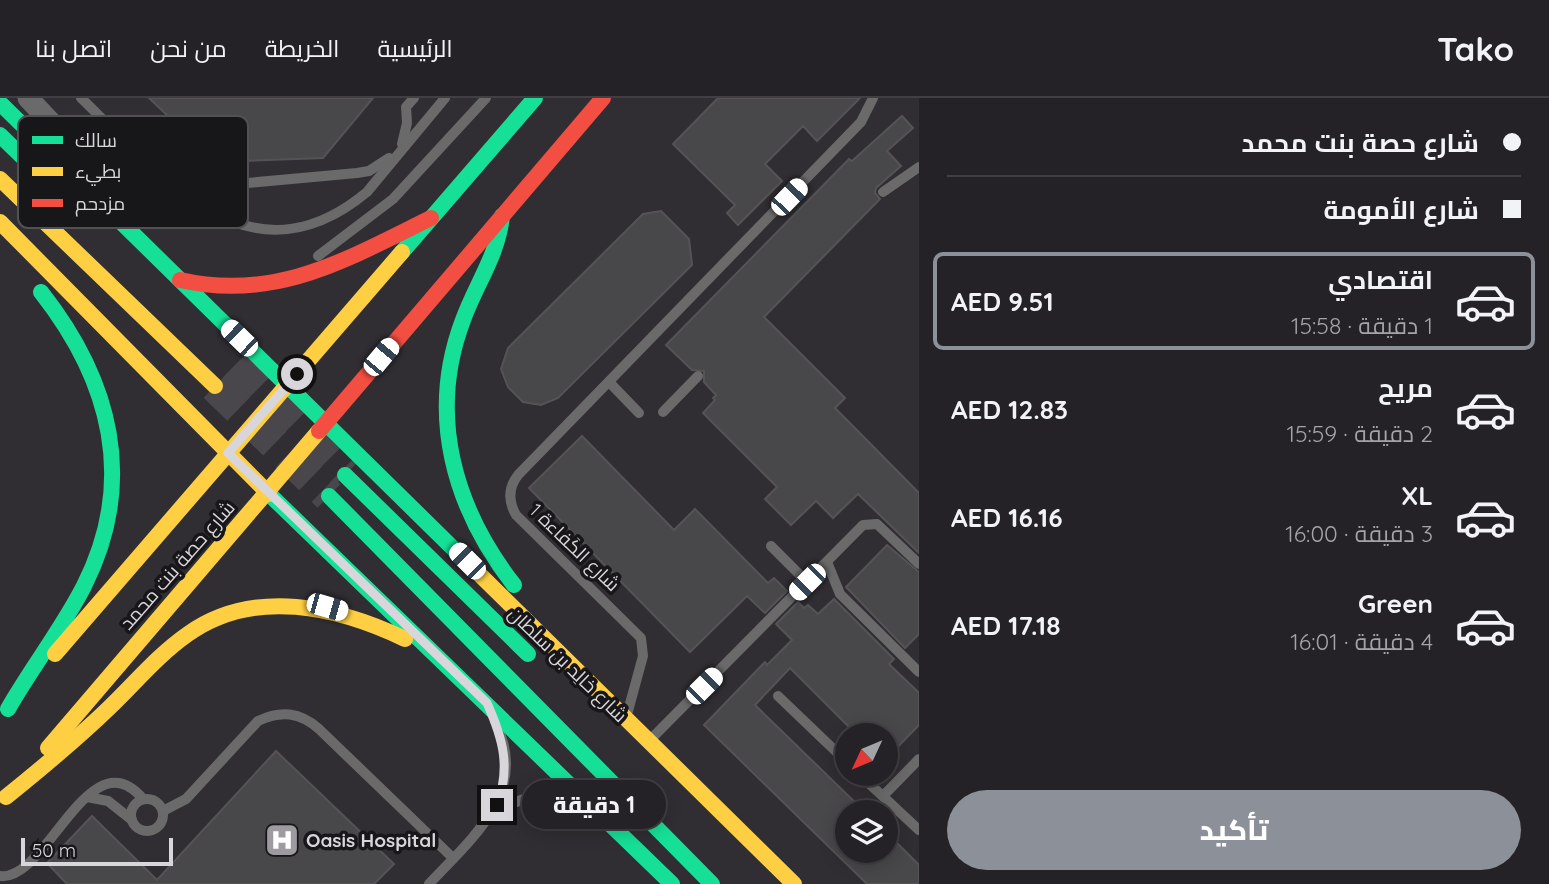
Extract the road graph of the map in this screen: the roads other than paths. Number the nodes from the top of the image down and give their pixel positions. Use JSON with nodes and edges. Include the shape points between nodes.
{"nodes":[{"id":1,"x":28,"y":98,"type":"edge"},
{"id":2,"x":80,"y":98,"type":"edge"},
{"id":3,"x":414,"y":98,"type":"edge"},
{"id":4,"x":445,"y":98,"type":"edge"},
{"id":5,"x":486,"y":98,"type":"edge"},
{"id":6,"x":535,"y":98,"type":"edge"},
{"id":7,"x":603,"y":98,"type":"edge"},
{"id":8,"x":873,"y":98,"type":"edge"},
{"id":9,"x":0,"y":103,"type":"edge"},
{"id":10,"x":45,"y":116,"type":"edge"},
{"id":11,"x":99,"y":116,"type":"edge"},
{"id":12,"x":18,"y":121,"type":"edge"},
{"id":13,"x":0,"y":135,"type":"edge"},
{"id":14,"x":400,"y":150,"type":"junction"},
{"id":15,"x":18,"y":153,"type":"edge"},
{"id":16,"x":919,"y":167,"type":"edge"},
{"id":17,"x":0,"y":179,"type":"edge"},
{"id":18,"x":248,"y":182,"type":"edge"},
{"id":19,"x":883,"y":192,"type":"dead end"},
{"id":20,"x":18,"y":196,"type":"edge"},
{"id":21,"x":502,"y":216,"type":"junction"},
{"id":22,"x":431,"y":218,"type":"junction"},
{"id":23,"x":0,"y":222,"type":"edge"},
{"id":24,"x":248,"y":225,"type":"edge"},
{"id":25,"x":51,"y":228,"type":"edge"},
{"id":26,"x":127,"y":228,"type":"edge"},
{"id":27,"x":290,"y":277,"type":"junction"},
{"id":28,"x":180,"y":280,"type":"junction"},
{"id":29,"x":33,"y":283,"type":"dead end"},
{"id":30,"x":698,"y":376,"type":"dead end"},
{"id":31,"x":610,"y":383,"type":"junction"},
{"id":32,"x":287,"y":385,"type":"junction"},
{"id":33,"x":215,"y":386,"type":"tunnel mouth"},
{"id":34,"x":663,"y":412,"type":"dead end"},
{"id":35,"x":639,"y":413,"type":"dead end"},
{"id":36,"x":325,"y":423,"type":"junction"},
{"id":37,"x":228,"y":453,"type":"junction"},
{"id":38,"x":345,"y":475,"type":"tunnel mouth"},
{"id":39,"x":266,"y":492,"type":"junction"},
{"id":40,"x":329,"y":496,"type":"tunnel mouth"},
{"id":41,"x":771,"y":546,"type":"dead end"},
{"id":42,"x":827,"y":562,"type":"junction"},
{"id":43,"x":919,"y":564,"type":"edge"},
{"id":44,"x":807,"y":582,"type":"junction"},
{"id":45,"x":560,"y":654,"type":"junction"},
{"id":46,"x":444,"y":662,"type":"junction"},
{"id":47,"x":543,"y":670,"type":"dead end"},
{"id":48,"x":919,"y":672,"type":"edge"},
{"id":49,"x":778,"y":696,"type":"dead end"},
{"id":50,"x":487,"y":703,"type":"junction"},
{"id":51,"x":4,"y":714,"type":"edge"},
{"id":52,"x":627,"y":721,"type":"junction"},
{"id":53,"x":648,"y":742,"type":"junction"},
{"id":54,"x":835,"y":751,"type":"edge"},
{"id":55,"x":919,"y":760,"type":"edge"},
{"id":56,"x":872,"y":786,"type":"edge"},
{"id":57,"x":584,"y":796,"type":"junction"},
{"id":58,"x":883,"y":796,"type":"junction"},
{"id":59,"x":87,"y":797,"type":"junction"},
{"id":60,"x":143,"y":799,"type":"junction"},
{"id":61,"x":3,"y":800,"type":"edge"},
{"id":62,"x":163,"y":811,"type":"junction"},
{"id":63,"x":132,"y":820,"type":"junction"},
{"id":64,"x":485,"y":823,"type":"junction"},
{"id":65,"x":919,"y":830,"type":"edge"},
{"id":66,"x":453,"y":858,"type":"junction"},
{"id":67,"x":0,"y":876,"type":"edge"},
{"id":68,"x":429,"y":884,"type":"edge"},
{"id":69,"x":672,"y":884,"type":"edge"},
{"id":70,"x":712,"y":884,"type":"edge"},
{"id":71,"x":794,"y":884,"type":"edge"}],
"edges":[{"from":1,"to":10,"type":"street"},
{"from":2,"to":11,"type":"lane"},
{"from":3,"to":14,"type":"lane","via":[[406,107]]},
{"from":4,"to":14,"type":"lane"},
{"from":5,"to":27,"type":"lane","via":[[393,199]]},
{"from":6,"to":22,"type":"main road","name":"شارع حصة بنت محمد"},
{"from":7,"to":21,"type":"main road","name":"شارع حصة بنت محمد"},
{"from":8,"to":31,"type":"lane","name":"شارع الكَفاءة 1","via":[[861,122]]},
{"from":9,"to":12,"type":"main road"},
{"from":13,"to":15,"type":"main road"},
{"from":14,"to":18,"type":"lane","via":[[369,171]]},
{"from":14,"to":24,"type":"lane","via":[[361,197],[341,212],[308,225],[272,229]]},
{"from":16,"to":19,"type":"lane"},
{"from":17,"to":20,"type":"main road"},
{"from":21,"to":36,"type":"main road","name":"شارع حصة بنت محمد"},
{"from":21,"to":45,"type":"main road","via":[[495,258],[456,340],[447,387],[446,435],[471,521]]},
{"from":22,"to":27,"type":"main road","via":[[346,258]]},
{"from":22,"to":32,"type":"main road","name":"شارع حصة بنت محمد"},
{"from":23,"to":37,"type":"main road"},
{"from":25,"to":33,"type":"main road"},
{"from":26,"to":28,"type":"main road"},
{"from":27,"to":28,"type":"main road","via":[[238,288]]},
{"from":28,"to":32,"type":"main road"},
{"from":29,"to":51,"type":"main road","via":[[67,321],[92,368],[111,440],[112,492],[92,568]]},
{"from":30,"to":34,"type":"lane"},
{"from":31,"to":35,"type":"lane"},
{"from":31,"to":52,"type":"lane","name":"شارع الكَفاءة 1","via":[[518,475],[509,496],[516,515],[641,638],[643,656]]},
{"from":32,"to":36,"type":"main road"},
{"from":32,"to":37,"type":"main road","name":"شارع حصة بنت محمد"},
{"from":36,"to":39,"type":"main road","name":"شارع حصة بنت محمد"},
{"from":36,"to":45,"type":"main road"},
{"from":37,"to":39,"type":"main road"},
{"from":37,"to":51,"type":"main road","name":"شارع حصة بنت محمد"},
{"from":38,"to":47,"type":"main road","name":"شارع خالِد بن سلطان"},
{"from":39,"to":46,"type":"main road"},
{"from":39,"to":61,"type":"main road","name":"شارع حصة بنت محمد"},
{"from":40,"to":70,"type":"main road"},
{"from":41,"to":44,"type":"lane"},
{"from":42,"to":43,"type":"lane","via":[[863,525],[872,522]]},
{"from":42,"to":44,"type":"lane"},
{"from":42,"to":48,"type":"lane","via":[[840,594]]},
{"from":44,"to":53,"type":"lane"},
{"from":45,"to":52,"type":"main road"},
{"from":46,"to":50,"type":"main road"},
{"from":46,"to":61,"type":"main road","via":[[365,619],[327,607],[287,603],[240,610],[196,629],[163,652],[86,730]]},
{"from":49,"to":54,"type":"lane"},
{"from":50,"to":57,"type":"main road"},
{"from":50,"to":64,"type":"lane","via":[[504,743],[507,765],[502,792]]},
{"from":52,"to":53,"type":"main road"},
{"from":53,"to":71,"type":"main road"},
{"from":55,"to":58,"type":"lane"},
{"from":56,"to":58,"type":"lane"},
{"from":57,"to":64,"type":"lane","via":[[541,794],[513,803]]},
{"from":57,"to":69,"type":"main road"},
{"from":58,"to":65,"type":"lane"},
{"from":59,"to":60,"type":"lane","via":[[105,784],[116,783],[136,790]]},
{"from":59,"to":63,"type":"lane","via":[[108,801]]},
{"from":59,"to":67,"type":"lane","via":[[17,873]]},
{"from":60,"to":62,"type":"lane","via":[[156,801]]},
{"from":60,"to":63,"type":"lane","via":[[133,807]]},
{"from":62,"to":63,"type":"lane","via":[[162,823],[152,831],[140,829]]},
{"from":62,"to":66,"type":"lane","via":[[186,799],[258,721],[271,715],[297,714],[320,729]]},
{"from":64,"to":66,"type":"lane"},
{"from":66,"to":68,"type":"lane"}]}
